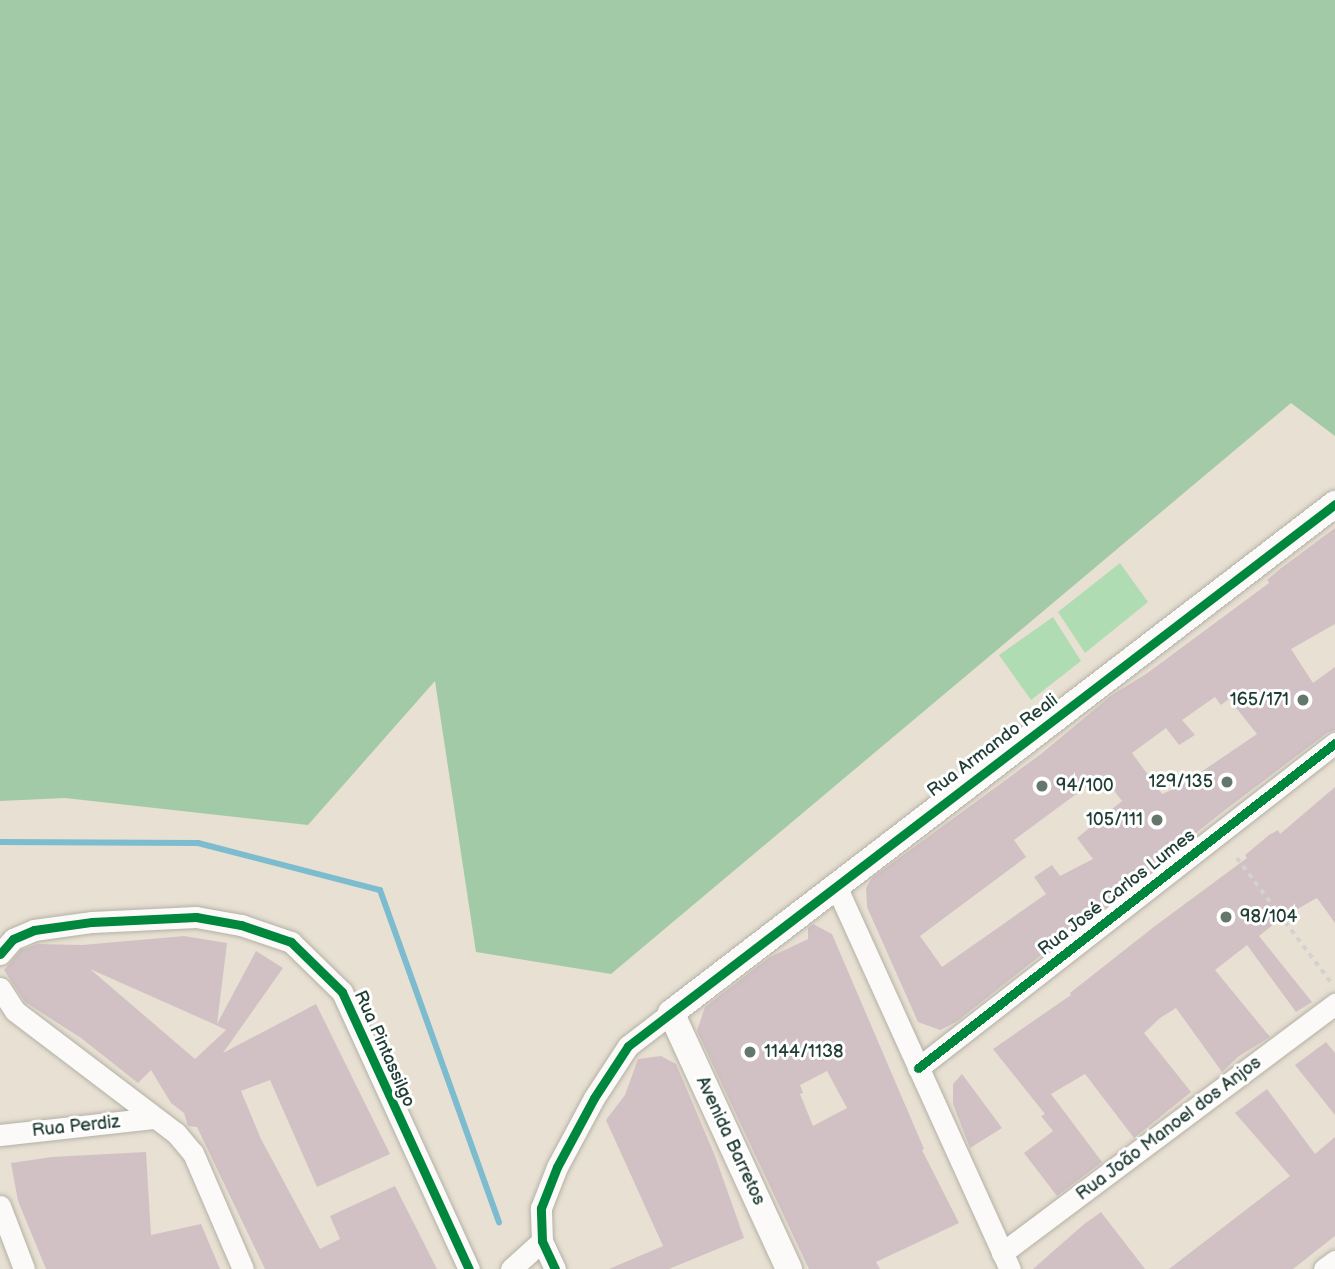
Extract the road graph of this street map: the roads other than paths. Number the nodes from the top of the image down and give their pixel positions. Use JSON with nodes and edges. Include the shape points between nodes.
{"nodes":[{"id":1,"x":1335,"y":504,"type":"edge"},
{"id":2,"x":1335,"y":743,"type":"edge"},
{"id":3,"x":836,"y":886,"type":"junction"},
{"id":4,"x":0,"y":954,"type":"edge"},
{"id":5,"x":0,"y":988,"type":"edge"},
{"id":6,"x":1335,"y":1004,"type":"edge"},
{"id":7,"x":671,"y":1013,"type":"junction"},
{"id":8,"x":918,"y":1068,"type":"junction"},
{"id":9,"x":153,"y":1118,"type":"junction"},
{"id":10,"x":0,"y":1135,"type":"edge"},
{"id":11,"x":0,"y":1206,"type":"edge"},
{"id":12,"x":542,"y":1241,"type":"junction"},
{"id":13,"x":1006,"y":1261,"type":"edge"},
{"id":14,"x":1335,"y":1261,"type":"edge"},
{"id":15,"x":24,"y":1269,"type":"edge"},
{"id":16,"x":243,"y":1269,"type":"edge"},
{"id":17,"x":469,"y":1269,"type":"edge"},
{"id":18,"x":511,"y":1269,"type":"edge"},
{"id":19,"x":555,"y":1269,"type":"edge"},
{"id":20,"x":789,"y":1269,"type":"edge"},
{"id":21,"x":1324,"y":1269,"type":"edge"}],
"edges":[{"from":1,"to":3,"type":"street","name":"Rua Armando Reali"},
{"from":2,"to":8,"type":"street","name":"Rua José Carlos Lumes"},
{"from":3,"to":7,"type":"street","name":"Rua Armando Reali"},
{"from":3,"to":8,"type":"street"},
{"from":4,"to":17,"type":"street","name":"Rua Pintassilgo","via":[[13,939],[34,930],[92,922],[196,918],[241,925],[291,942],[342,992]]},
{"from":5,"to":9,"type":"street","via":[[15,1011]]},
{"from":6,"to":13,"type":"street","name":"Rua João Manoel dos Anjos"},
{"from":7,"to":12,"type":"street","via":[[628,1046],[594,1098],[541,1208]]},
{"from":7,"to":20,"type":"street","name":"Avenida Barretos"},
{"from":8,"to":13,"type":"street"},
{"from":9,"to":10,"type":"street","name":"Rua Perdiz"},
{"from":9,"to":16,"type":"street","via":[[176,1133],[193,1153]]},
{"from":11,"to":15,"type":"street"},
{"from":12,"to":18,"type":"street"},
{"from":12,"to":19,"type":"street"},
{"from":14,"to":21,"type":"street"}]}
